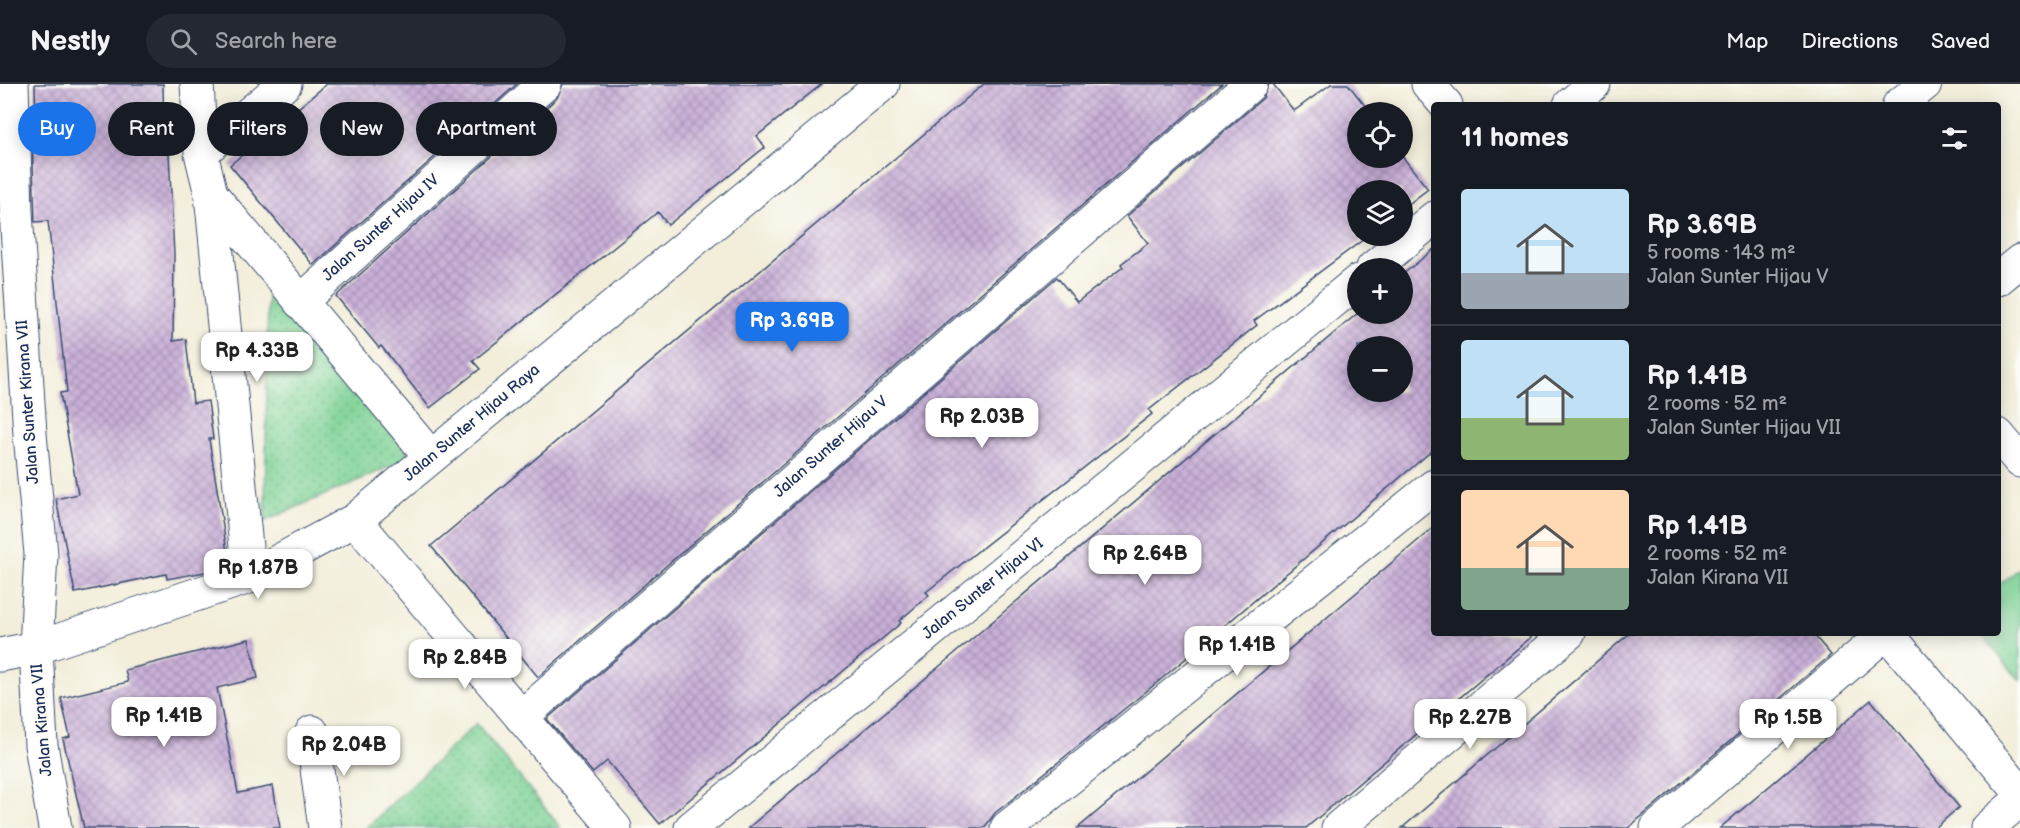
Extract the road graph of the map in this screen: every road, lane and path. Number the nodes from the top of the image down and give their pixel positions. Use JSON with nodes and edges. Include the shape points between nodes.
{"nodes":[{"id":1,"x":12,"y":84,"type":"edge"},
{"id":2,"x":197,"y":84,"type":"edge"},
{"id":3,"x":285,"y":84,"type":"edge"},
{"id":4,"x":545,"y":84,"type":"edge"},
{"id":5,"x":883,"y":84,"type":"edge"},
{"id":6,"x":1251,"y":84,"type":"edge"},
{"id":7,"x":1428,"y":84,"type":"edge"},
{"id":8,"x":1594,"y":84,"type":"edge"},
{"id":9,"x":1925,"y":84,"type":"edge"},
{"id":10,"x":1443,"y":102,"type":"edge"},
{"id":11,"x":1573,"y":102,"type":"edge"},
{"id":12,"x":1903,"y":102,"type":"edge"},
{"id":13,"x":201,"y":153,"type":"junction"},
{"id":14,"x":211,"y":194,"type":"junction"},
{"id":15,"x":1431,"y":220,"type":"edge"},
{"id":16,"x":1385,"y":258,"type":"edge"},
{"id":17,"x":2020,"y":261,"type":"edge"},
{"id":18,"x":2001,"y":277,"type":"edge"},
{"id":19,"x":1347,"y":290,"type":"edge"},
{"id":20,"x":300,"y":302,"type":"junction"},
{"id":21,"x":2001,"y":439,"type":"edge"},
{"id":22,"x":431,"y":457,"type":"junction"},
{"id":23,"x":2020,"y":461,"type":"edge"},
{"id":24,"x":1431,"y":488,"type":"edge"},
{"id":25,"x":355,"y":520,"type":"junction"},
{"id":26,"x":249,"y":577,"type":"junction"},
{"id":27,"x":1565,"y":636,"type":"edge"},
{"id":28,"x":1883,"y":636,"type":"edge"},
{"id":29,"x":1890,"y":636,"type":"edge"},
{"id":30,"x":36,"y":648,"type":"junction"},
{"id":31,"x":0,"y":655,"type":"edge"},
{"id":32,"x":521,"y":717,"type":"junction"},
{"id":33,"x":312,"y":732,"type":"dead end"},
{"id":34,"x":2020,"y":792,"type":"edge"},
{"id":35,"x":2020,"y":800,"type":"edge"},
{"id":36,"x":55,"y":828,"type":"edge"},
{"id":37,"x":325,"y":828,"type":"edge"},
{"id":38,"x":615,"y":828,"type":"edge"},
{"id":39,"x":691,"y":828,"type":"edge"},
{"id":40,"x":1007,"y":828,"type":"edge"},
{"id":41,"x":1338,"y":828,"type":"edge"},
{"id":42,"x":1658,"y":828,"type":"edge"},
{"id":43,"x":1987,"y":828,"type":"edge"}],
"edges":[{"from":1,"to":30,"type":"street","name":"Jalan Sunter Kirana VII","via":[[21,293],[41,554]]},
{"from":2,"to":13,"type":"street"},
{"from":3,"to":13,"type":"street"},
{"from":4,"to":20,"type":"street","name":"Jalan Sunter Hijau IV"},
{"from":5,"to":22,"type":"street","name":"Jalan Sunter Hijau Raya"},
{"from":6,"to":32,"type":"street","name":"Jalan Sunter Hijau V"},
{"from":7,"to":10,"type":"street"},
{"from":8,"to":11,"type":"street"},
{"from":9,"to":12,"type":"street"},
{"from":13,"to":14,"type":"street"},
{"from":14,"to":20,"type":"street"},
{"from":14,"to":26,"type":"street"},
{"from":15,"to":16,"type":"street"},
{"from":17,"to":18,"type":"street"},
{"from":19,"to":39,"type":"street","name":"Jalan Sunter Hijau VI"},
{"from":20,"to":22,"type":"street"},
{"from":21,"to":23,"type":"street"},
{"from":22,"to":25,"type":"street","name":"Jalan Sunter Hijau Raya"},
{"from":24,"to":40,"type":"street"},
{"from":25,"to":26,"type":"street","name":"Jalan Sunter Hijau Raya"},
{"from":25,"to":32,"type":"street"},
{"from":26,"to":30,"type":"street","name":"Jalan Sunter Hijau Raya"},
{"from":27,"to":41,"type":"street"},
{"from":28,"to":42,"type":"street"},
{"from":29,"to":34,"type":"street"},
{"from":30,"to":31,"type":"street","name":"Jalan Sunter Hijau Raya"},
{"from":30,"to":36,"type":"street","name":"Jalan Kirana VII","via":[[41,745]]},
{"from":32,"to":38,"type":"street"},
{"from":33,"to":37,"type":"street"},
{"from":35,"to":43,"type":"street"}]}
